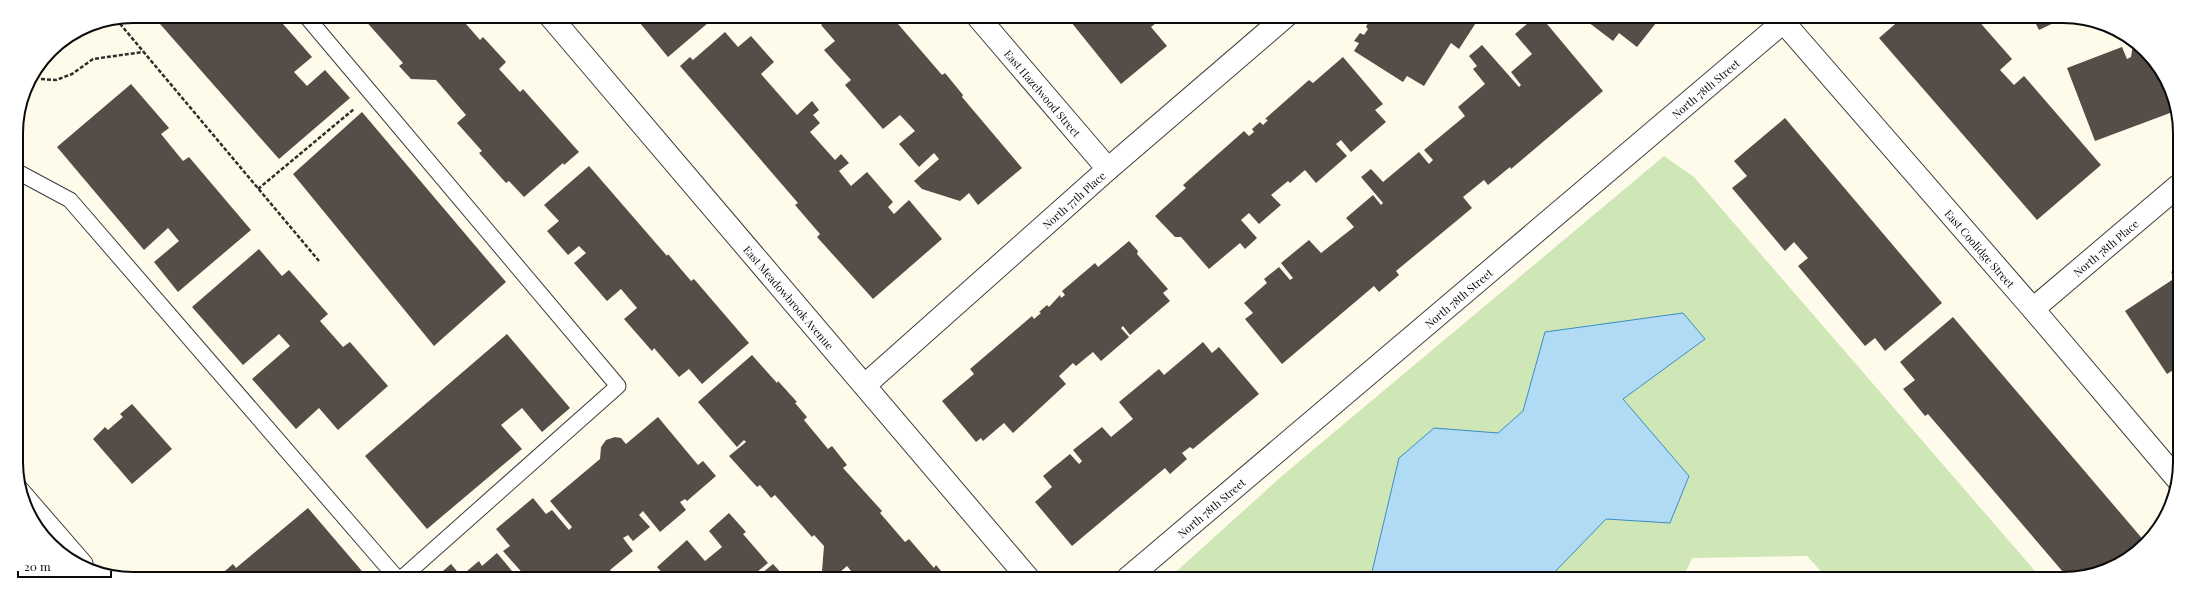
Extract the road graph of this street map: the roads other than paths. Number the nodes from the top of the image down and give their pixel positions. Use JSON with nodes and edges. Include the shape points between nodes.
{"nodes":[{"id":1,"x":312,"y":23,"type":"edge"},
{"id":2,"x":556,"y":23,"type":"edge"},
{"id":3,"x":983,"y":23,"type":"edge"},
{"id":4,"x":1278,"y":23,"type":"edge"},
{"id":5,"x":1779,"y":23,"type":"edge"},
{"id":6,"x":1787,"y":23,"type":"edge"},
{"id":7,"x":1108,"y":169,"type":"junction"},
{"id":8,"x":23,"y":175,"type":"edge"},
{"id":9,"x":2173,"y":190,"type":"edge"},
{"id":10,"x":2033,"y":309,"type":"junction"},
{"id":11,"x":865,"y":384,"type":"junction"},
{"id":12,"x":2172,"y":473,"type":"edge"},
{"id":13,"x":33,"y":507,"type":"edge"},
{"id":14,"x":82,"y":560,"type":"edge"},
{"id":15,"x":392,"y":572,"type":"edge"},
{"id":16,"x":409,"y":572,"type":"edge"},
{"id":17,"x":1023,"y":572,"type":"edge"},
{"id":18,"x":1135,"y":572,"type":"edge"}],
"edges":[{"from":1,"to":16,"type":"lane","via":[[618,386]]},
{"from":2,"to":11,"type":"street","name":"East Meadowbrook Avenue"},
{"from":3,"to":7,"type":"street","name":"East Hazelwood Street"},
{"from":4,"to":7,"type":"street","name":"North 77th Place"},
{"from":5,"to":18,"type":"street","name":"North 78th Street"},
{"from":6,"to":10,"type":"street","name":"East Coolidge Street"},
{"from":7,"to":11,"type":"street","name":"North 77th Place"},
{"from":8,"to":15,"type":"lane","via":[[70,200]]},
{"from":9,"to":10,"type":"street","name":"North 78th Place"},
{"from":10,"to":12,"type":"street","name":"East Coolidge Street"},
{"from":11,"to":17,"type":"street","name":"East Meadowbrook Avenue"},
{"from":13,"to":14,"type":"lane"}]}
